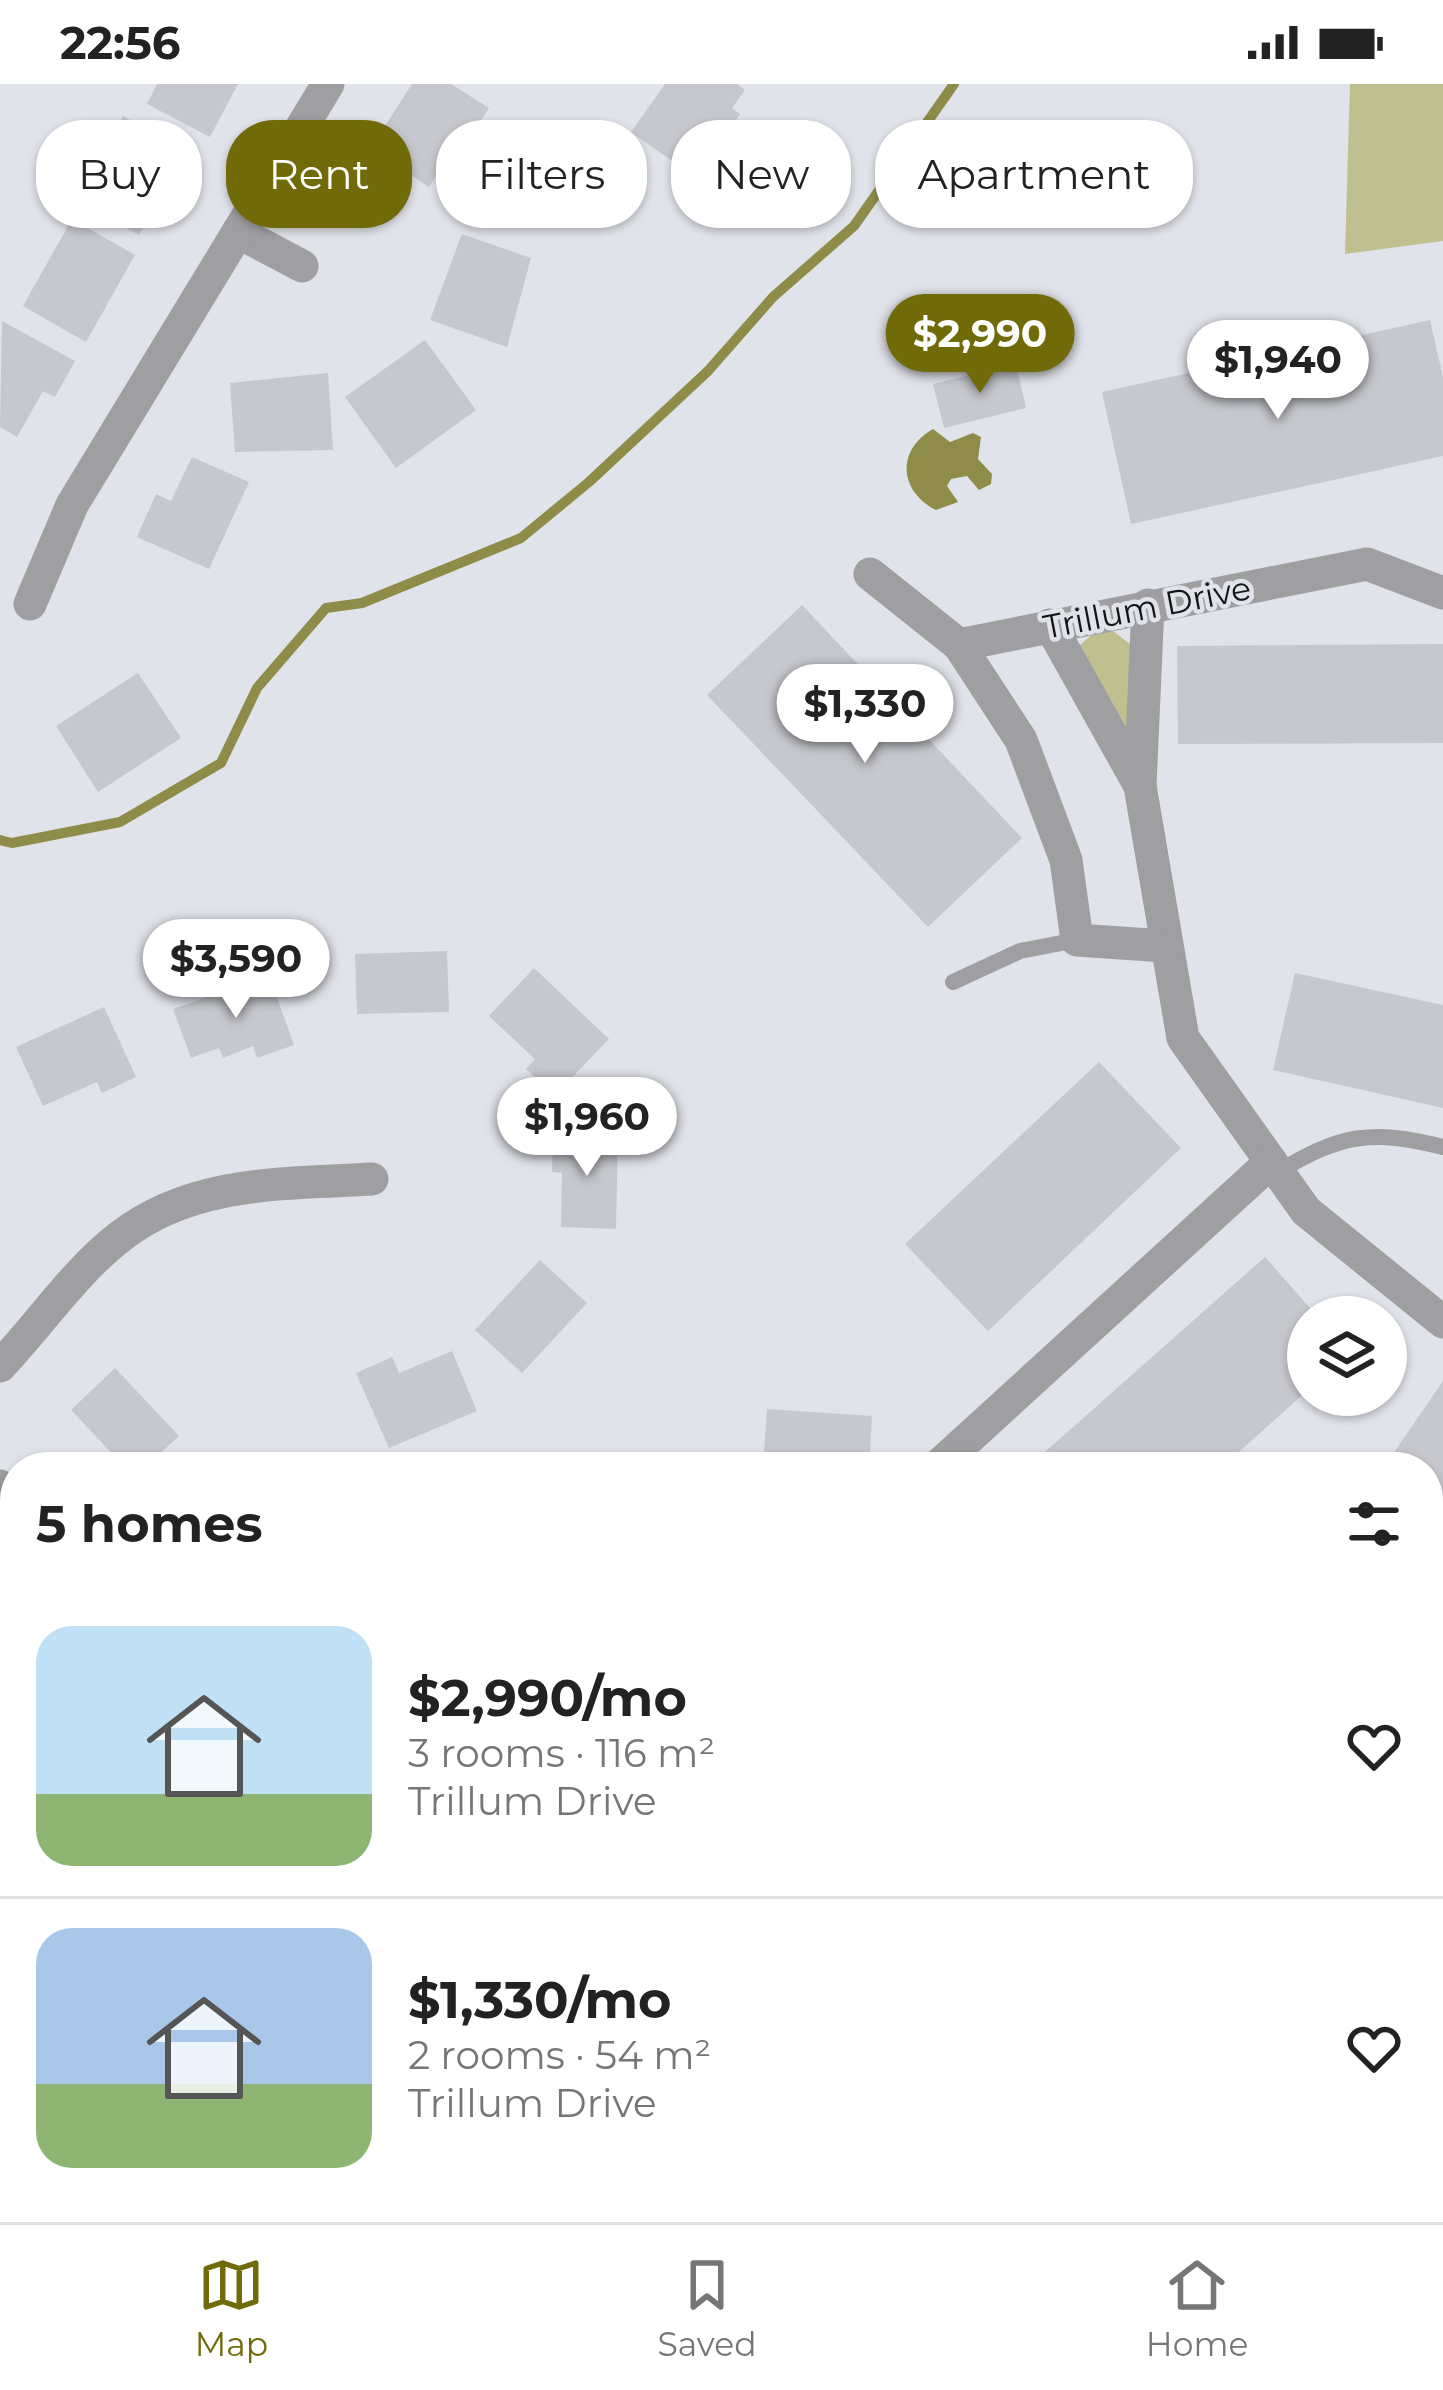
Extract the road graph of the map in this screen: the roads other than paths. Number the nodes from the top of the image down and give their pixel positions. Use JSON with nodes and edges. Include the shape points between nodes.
{"nodes":[{"id":1,"x":328,"y":84,"type":"edge"},
{"id":2,"x":238,"y":232,"type":"junction"},
{"id":3,"x":302,"y":266,"type":"dead end"},
{"id":4,"x":869,"y":574,"type":"dead end"},
{"id":5,"x":1443,"y":593,"type":"edge"},
{"id":6,"x":30,"y":604,"type":"dead end"},
{"id":7,"x":1148,"y":605,"type":"junction"},
{"id":8,"x":1050,"y":625,"type":"junction"},
{"id":9,"x":959,"y":645,"type":"junction"},
{"id":10,"x":1141,"y":786,"type":"junction"},
{"id":11,"x":1077,"y":940,"type":"junction"},
{"id":12,"x":1165,"y":946,"type":"junction"},
{"id":13,"x":953,"y":982,"type":"dead end"},
{"id":14,"x":1443,"y":1147,"type":"edge"},
{"id":15,"x":1275,"y":1167,"type":"junction"},
{"id":16,"x":372,"y":1179,"type":"dead end"},
{"id":17,"x":1443,"y":1322,"type":"edge"},
{"id":18,"x":0,"y":1366,"type":"edge"},
{"id":19,"x":955,"y":1452,"type":"edge"}],
"edges":[{"from":1,"to":2,"type":"street"},
{"from":2,"to":3,"type":"street"},
{"from":2,"to":6,"type":"street","via":[[72,505]]},
{"from":4,"to":9,"type":"street"},
{"from":5,"to":7,"type":"street","name":"Trillum Drive","via":[[1367,564]]},
{"from":7,"to":8,"type":"street","name":"Trillum Drive"},
{"from":7,"to":10,"type":"street"},
{"from":8,"to":9,"type":"street","name":"Trillum Drive"},
{"from":8,"to":10,"type":"street"},
{"from":9,"to":11,"type":"street","via":[[1021,740],[1066,860]]},
{"from":10,"to":12,"type":"street"},
{"from":11,"to":12,"type":"street"},
{"from":11,"to":13,"type":"lane","via":[[1020,951]]},
{"from":12,"to":15,"type":"street","via":[[1183,1038]]},
{"from":14,"to":15,"type":"lane","via":[[1369,1133]]},
{"from":15,"to":17,"type":"street","via":[[1306,1211]]},
{"from":15,"to":19,"type":"street"},
{"from":16,"to":18,"type":"street","via":[[248,1186],[163,1210],[83,1271]]}]}
